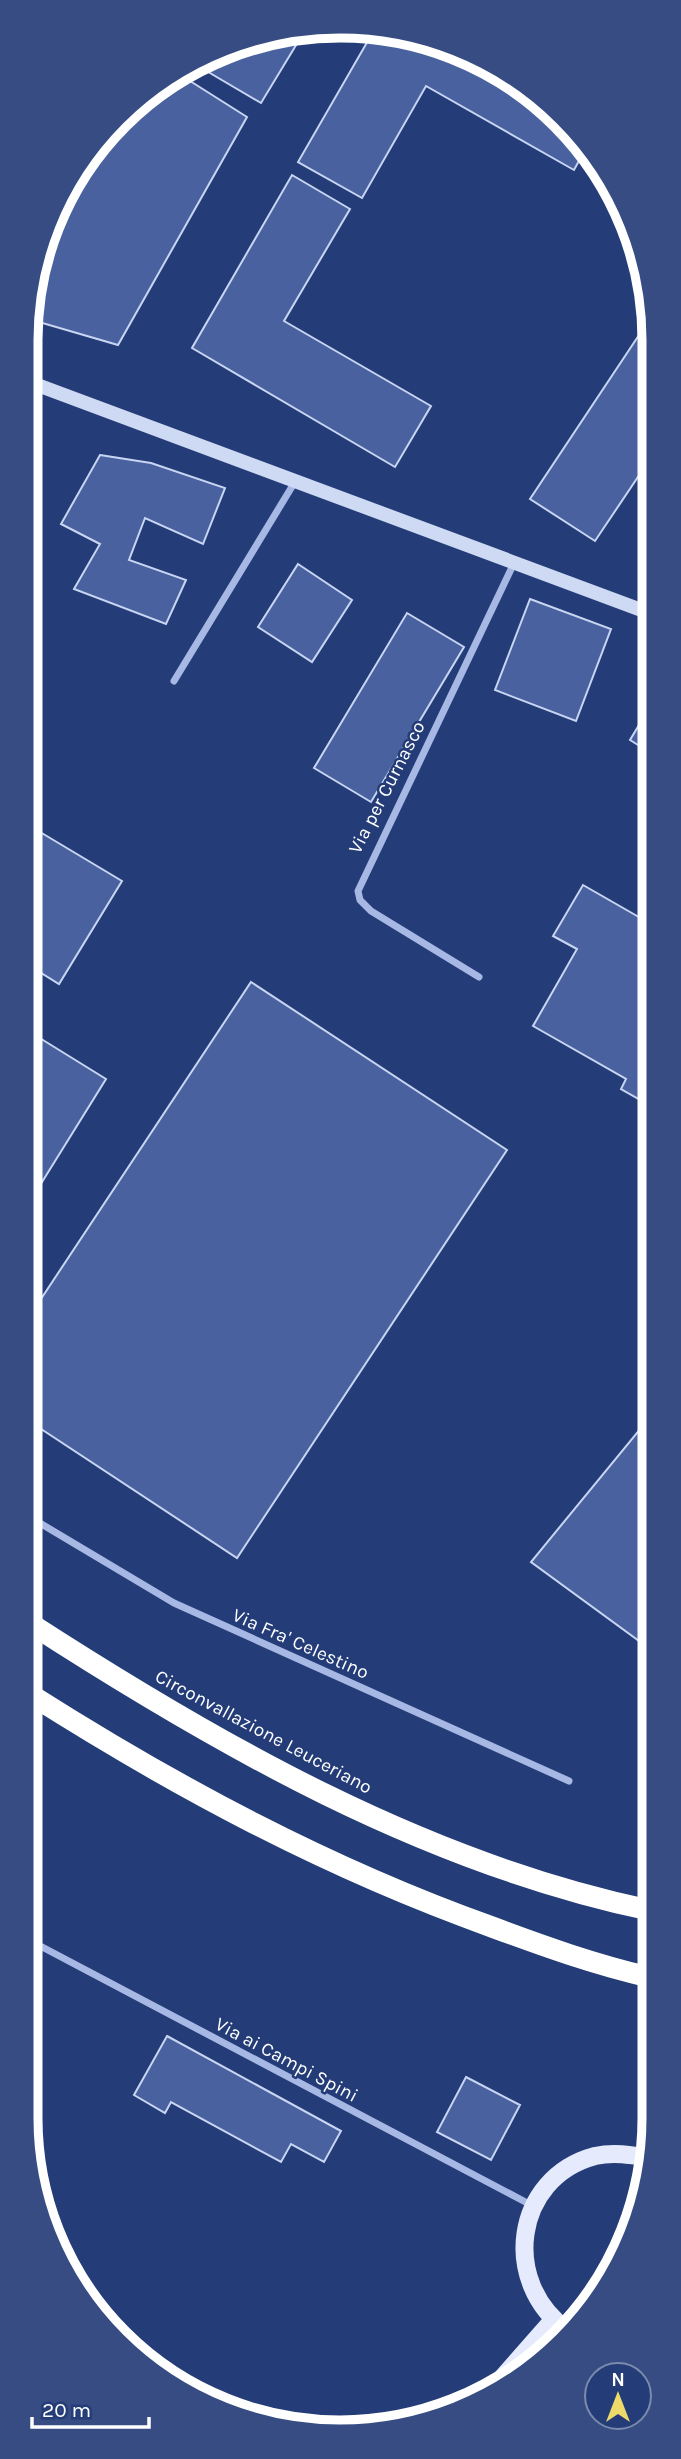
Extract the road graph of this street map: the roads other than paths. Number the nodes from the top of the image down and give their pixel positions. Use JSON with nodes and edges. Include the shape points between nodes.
{"nodes":[{"id":1,"x":38,"y":385,"type":"edge"},
{"id":2,"x":296,"y":479,"type":"junction"},
{"id":3,"x":514,"y":563,"type":"junction"},
{"id":4,"x":642,"y":610,"type":"edge"},
{"id":5,"x":174,"y":681,"type":"dead end"},
{"id":6,"x":479,"y":977,"type":"dead end"},
{"id":7,"x":38,"y":1522,"type":"edge"},
{"id":8,"x":38,"y":1628,"type":"edge"},
{"id":9,"x":38,"y":1699,"type":"edge"},
{"id":10,"x":569,"y":1781,"type":"dead end"},
{"id":11,"x":642,"y":1908,"type":"edge"},
{"id":12,"x":38,"y":1944,"type":"edge"},
{"id":13,"x":642,"y":1975,"type":"edge"},
{"id":14,"x":640,"y":2157,"type":"edge"},
{"id":15,"x":533,"y":2206,"type":"junction"},
{"id":16,"x":560,"y":2325,"type":"edge"},
{"id":17,"x":528,"y":2355,"type":"edge"}],
"edges":[{"from":1,"to":2,"type":"street"},
{"from":2,"to":3,"type":"street"},
{"from":2,"to":5,"type":"street"},
{"from":3,"to":4,"type":"street"},
{"from":3,"to":6,"type":"street","name":"Via per Curnasco","via":[[358,891],[371,911]]},
{"from":7,"to":10,"type":"street","name":"Via Fra' Celestino","via":[[174,1603]]},
{"from":8,"to":11,"type":"highway","name":"Circonvallazione Leuceriano","via":[[208,1730],[393,1825],[502,1870]]},
{"from":9,"to":13,"type":"highway","via":[[198,1796],[407,1897]]},
{"from":12,"to":15,"type":"street","name":"Via ai Campi Spini"},
{"from":14,"to":15,"type":"main road","via":[[614,2154],[570,2167],[549,2184]]},
{"from":15,"to":16,"type":"main road","via":[[524,2233],[524,2261],[531,2288]]},
{"from":16,"to":17,"type":"main road"}]}
